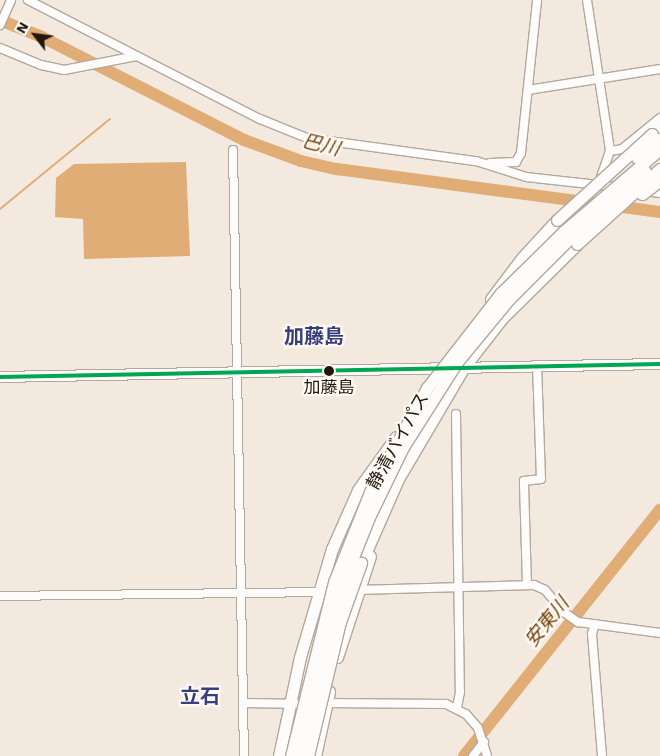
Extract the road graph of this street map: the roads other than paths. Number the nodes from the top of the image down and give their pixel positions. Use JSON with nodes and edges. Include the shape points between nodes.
{"nodes":[{"id":1,"x":12,"y":0,"type":"edge"},
{"id":2,"x":28,"y":0,"type":"edge"},
{"id":3,"x":537,"y":0,"type":"edge"},
{"id":4,"x":587,"y":0,"type":"edge"},
{"id":5,"x":0,"y":25,"type":"edge"},
{"id":6,"x":0,"y":48,"type":"edge"},
{"id":7,"x":138,"y":56,"type":"junction"},
{"id":8,"x":660,"y":69,"type":"edge"},
{"id":9,"x":598,"y":79,"type":"junction"},
{"id":10,"x":528,"y":90,"type":"junction"},
{"id":11,"x":660,"y":118,"type":"edge"},
{"id":12,"x":657,"y":134,"type":"edge"},
{"id":13,"x":660,"y":149,"type":"edge"},
{"id":14,"x":233,"y":150,"type":"dead end"},
{"id":15,"x":610,"y":151,"type":"junction"},
{"id":16,"x":660,"y":159,"type":"edge"},
{"id":17,"x":476,"y":162,"type":"junction"},
{"id":18,"x":660,"y":169,"type":"edge"},
{"id":19,"x":596,"y":185,"type":"junction"},
{"id":20,"x":659,"y":185,"type":"edge"},
{"id":21,"x":577,"y":244,"type":"junction"},
{"id":22,"x":660,"y":364,"type":"edge"},
{"id":23,"x":537,"y":366,"type":"junction"},
{"id":24,"x":464,"y":367,"type":"junction"},
{"id":25,"x":438,"y":368,"type":"junction"},
{"id":26,"x":236,"y":372,"type":"junction"},
{"id":27,"x":0,"y":377,"type":"edge"},
{"id":28,"x":456,"y":414,"type":"dead end"},
{"id":29,"x":393,"y":441,"type":"junction"},
{"id":30,"x":409,"y":458,"type":"junction"},
{"id":31,"x":527,"y":585,"type":"junction"},
{"id":32,"x":457,"y":588,"type":"junction"},
{"id":33,"x":357,"y":590,"type":"junction"},
{"id":34,"x":317,"y":592,"type":"junction"},
{"id":35,"x":240,"y":594,"type":"junction"},
{"id":36,"x":0,"y":596,"type":"edge"},
{"id":37,"x":595,"y":624,"type":"junction"},
{"id":38,"x":660,"y":633,"type":"edge"},
{"id":39,"x":243,"y":703,"type":"junction"},
{"id":40,"x":326,"y":703,"type":"junction"},
{"id":41,"x":289,"y":704,"type":"junction"},
{"id":42,"x":457,"y":708,"type":"junction"},
{"id":43,"x":484,"y":742,"type":"junction"},
{"id":44,"x":244,"y":756,"type":"edge"},
{"id":45,"x":281,"y":756,"type":"edge"},
{"id":46,"x":291,"y":756,"type":"edge"},
{"id":47,"x":300,"y":756,"type":"edge"},
{"id":48,"x":308,"y":756,"type":"edge"},
{"id":49,"x":315,"y":756,"type":"edge"},
{"id":50,"x":473,"y":756,"type":"edge"},
{"id":51,"x":487,"y":756,"type":"edge"},
{"id":52,"x":602,"y":756,"type":"edge"}],
"edges":[{"from":1,"to":5,"type":"street"},
{"from":2,"to":7,"type":"street"},
{"from":3,"to":10,"type":"street"},
{"from":4,"to":9,"type":"street"},
{"from":6,"to":7,"type":"street","via":[[41,65],[74,69]]},
{"from":7,"to":17,"type":"street","via":[[260,119],[307,138]]},
{"from":8,"to":9,"type":"street"},
{"from":9,"to":10,"type":"street"},
{"from":9,"to":15,"type":"street"},
{"from":10,"to":17,"type":"street","via":[[518,160],[510,164]]},
{"from":11,"to":15,"type":"street","via":[[622,149]]},
{"from":12,"to":25,"type":"highway","bridge":true,"via":[[522,258]]},
{"from":13,"to":46,"type":"highway","name":"静清バイパス","bridge":true,"via":[[564,231],[501,293],[427,388],[370,492],[336,574],[323,616]]},
{"from":14,"to":26,"type":"street"},
{"from":15,"to":19,"type":"street","via":[[605,170]]},
{"from":16,"to":47,"type":"highway","name":"静清バイパス","bridge":true,"via":[[581,227],[509,299],[457,362],[408,439],[373,508],[342,585]]},
{"from":17,"to":19,"type":"street","via":[[526,177]]},
{"from":18,"to":21,"type":"highway","bridge":true},
{"from":19,"to":20,"type":"street"},
{"from":20,"to":21,"type":"highway","bridge":true},
{"from":21,"to":24,"type":"highway","via":[[502,318]]},
{"from":22,"to":23,"type":"main road"},
{"from":23,"to":24,"type":"main road"},
{"from":23,"to":31,"type":"street","via":[[541,479],[524,481]]},
{"from":24,"to":25,"type":"main road"},
{"from":24,"to":30,"type":"highway"},
{"from":25,"to":26,"type":"main road"},
{"from":25,"to":29,"type":"highway"},
{"from":26,"to":27,"type":"main road"},
{"from":26,"to":35,"type":"street"},
{"from":28,"to":32,"type":"street"},
{"from":29,"to":34,"type":"highway","via":[[375,464],[348,510]]},
{"from":29,"to":45,"type":"highway","via":[[365,492],[316,615]]},
{"from":30,"to":33,"type":"highway"},
{"from":30,"to":48,"type":"highway","bridge":true,"via":[[361,563],[340,622]]},
{"from":31,"to":32,"type":"street"},
{"from":31,"to":37,"type":"street","via":[[545,590],[565,613],[578,622]]},
{"from":32,"to":33,"type":"street"},
{"from":32,"to":42,"type":"street","via":[[460,692]]},
{"from":33,"to":40,"type":"highway"},
{"from":34,"to":35,"type":"street"},
{"from":34,"to":41,"type":"highway"},
{"from":35,"to":36,"type":"street"},
{"from":35,"to":39,"type":"street"},
{"from":37,"to":38,"type":"street"},
{"from":37,"to":52,"type":"street","via":[[592,634]]},
{"from":39,"to":41,"type":"street"},
{"from":39,"to":44,"type":"street"},
{"from":40,"to":41,"type":"street"},
{"from":40,"to":42,"type":"street","via":[[430,702]]},
{"from":40,"to":49,"type":"highway"},
{"from":41,"to":45,"type":"highway"},
{"from":42,"to":43,"type":"street","via":[[478,728]]},
{"from":43,"to":50,"type":"street"},
{"from":43,"to":51,"type":"street"}]}
